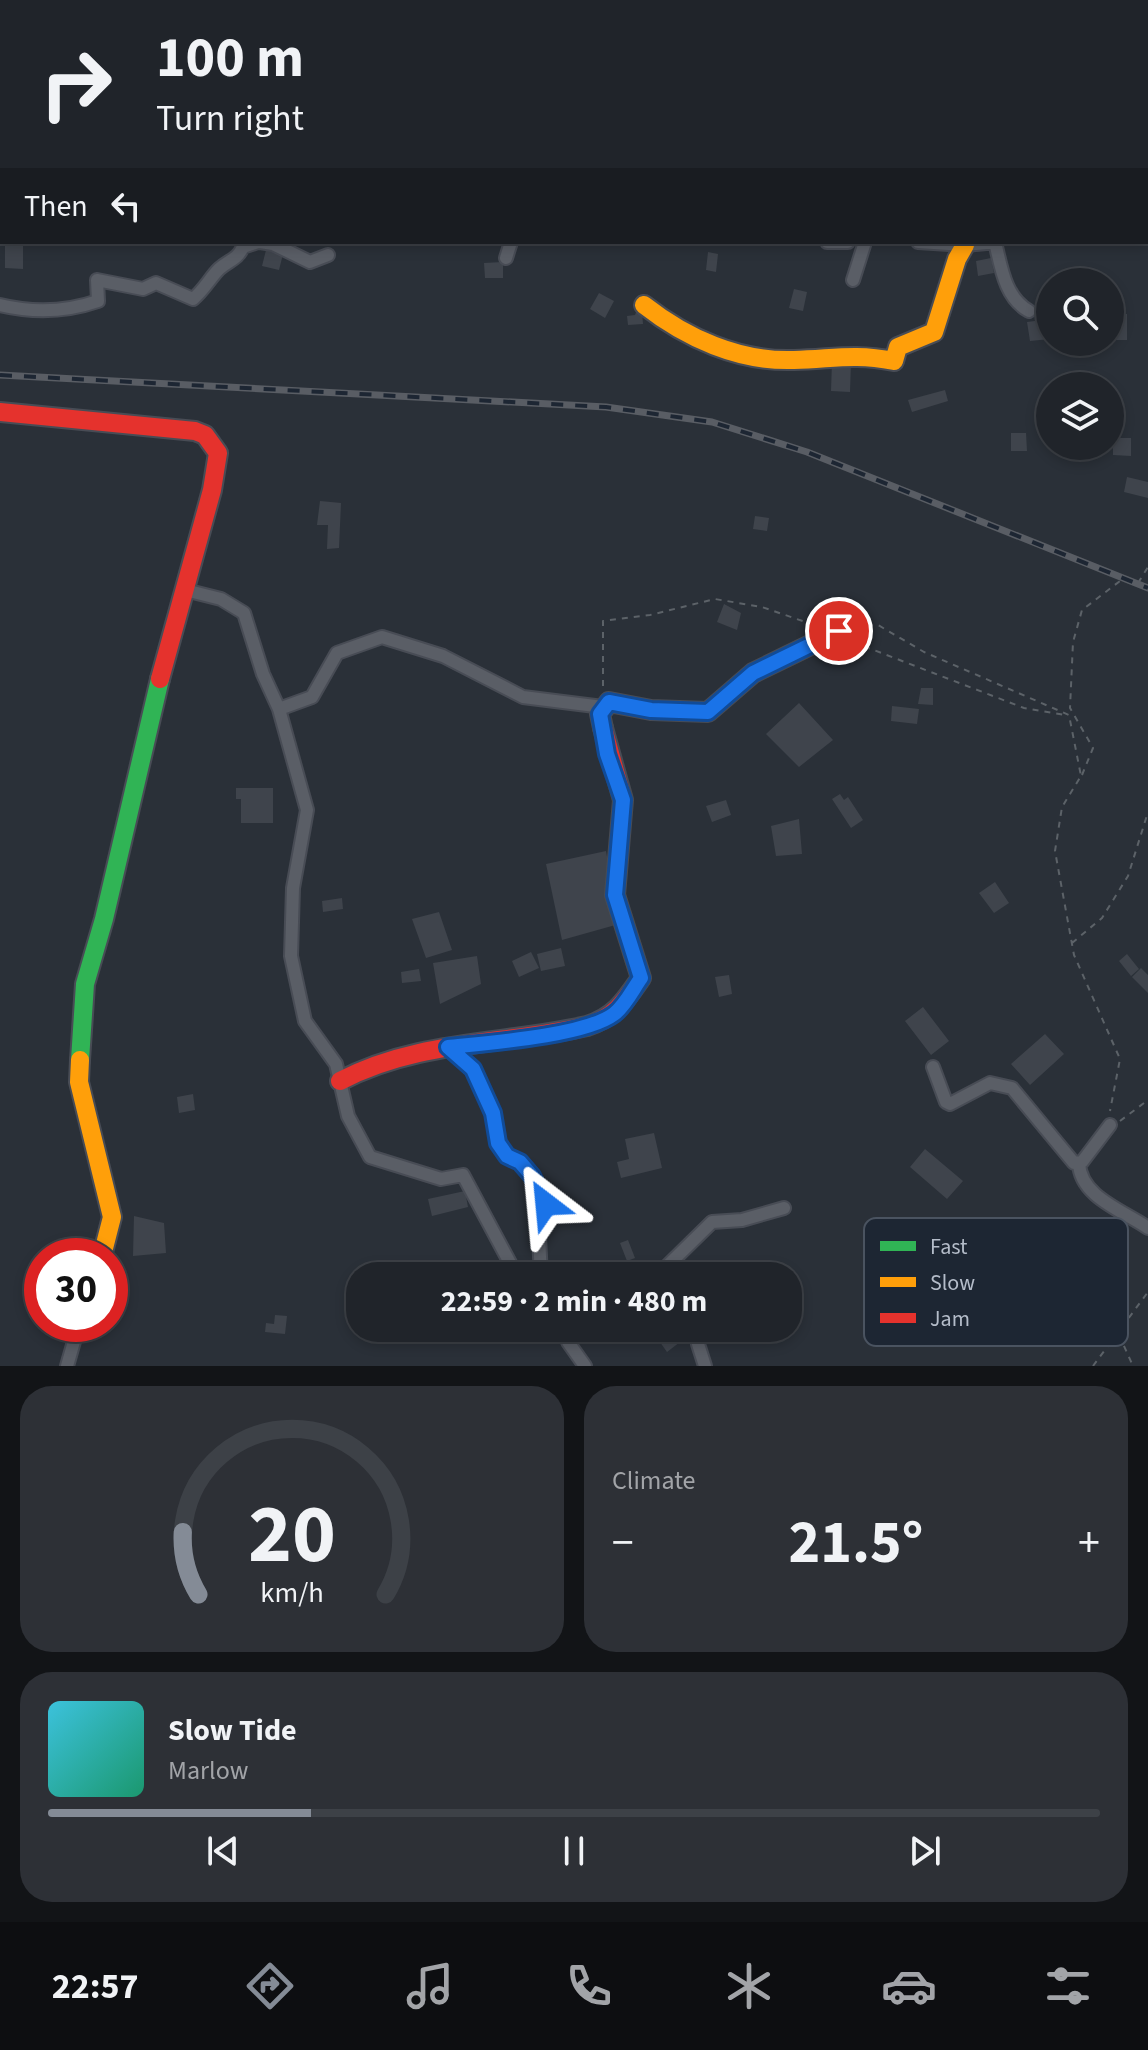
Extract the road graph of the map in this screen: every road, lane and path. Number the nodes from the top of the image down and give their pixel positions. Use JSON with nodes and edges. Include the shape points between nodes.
{"nodes":[{"id":1,"x":253,"y":244,"type":"edge"},
{"id":2,"x":273,"y":244,"type":"edge"},
{"id":3,"x":510,"y":244,"type":"edge"},
{"id":4,"x":864,"y":244,"type":"edge"},
{"id":5,"x":949,"y":244,"type":"edge"},
{"id":6,"x":975,"y":244,"type":"edge"},
{"id":7,"x":996,"y":244,"type":"edge"},
{"id":8,"x":965,"y":245,"type":"junction"},
{"id":9,"x":328,"y":255,"type":"dead end"},
{"id":10,"x":506,"y":258,"type":"dead end"},
{"id":11,"x":853,"y":280,"type":"dead end"},
{"id":12,"x":0,"y":305,"type":"edge"},
{"id":13,"x":644,"y":305,"type":"dead end"},
{"id":14,"x":1029,"y":311,"type":"dead end"},
{"id":15,"x":0,"y":412,"type":"edge"},
{"id":16,"x":1148,"y":567,"type":"edge"},
{"id":17,"x":1124,"y":578,"type":"dead end"},
{"id":18,"x":1138,"y":583,"type":"dead end"},
{"id":19,"x":185,"y":590,"type":"junction"},
{"id":20,"x":839,"y":631,"type":"joint"},
{"id":21,"x":603,"y":707,"type":"junction"},
{"id":22,"x":279,"y":709,"type":"junction"},
{"id":23,"x":1081,"y":776,"type":"junction"},
{"id":24,"x":1148,"y":812,"type":"edge"},
{"id":25,"x":1071,"y":944,"type":"junction"},
{"id":26,"x":448,"y":1047,"type":"junction"},
{"id":27,"x":933,"y":1067,"type":"dead end"},
{"id":28,"x":340,"y":1081,"type":"junction"},
{"id":29,"x":1148,"y":1100,"type":"edge"},
{"id":30,"x":1110,"y":1125,"type":"junction"},
{"id":31,"x":1079,"y":1163,"type":"junction"},
{"id":32,"x":784,"y":1208,"type":"dead end"},
{"id":33,"x":1148,"y":1228,"type":"edge"},
{"id":34,"x":107,"y":1238,"type":"edge"},
{"id":35,"x":510,"y":1262,"type":"edge"},
{"id":36,"x":540,"y":1262,"type":"edge"},
{"id":37,"x":671,"y":1262,"type":"edge"},
{"id":38,"x":1148,"y":1292,"type":"edge"},
{"id":39,"x":1128,"y":1317,"type":"edge"},
{"id":40,"x":74,"y":1342,"type":"edge"},
{"id":41,"x":568,"y":1342,"type":"edge"},
{"id":42,"x":698,"y":1344,"type":"dead end"},
{"id":43,"x":1109,"y":1346,"type":"edge"},
{"id":44,"x":1124,"y":1346,"type":"edge"},
{"id":45,"x":67,"y":1366,"type":"edge"},
{"id":46,"x":585,"y":1366,"type":"edge"},
{"id":47,"x":705,"y":1366,"type":"edge"},
{"id":48,"x":1093,"y":1366,"type":"edge"},
{"id":49,"x":1133,"y":1366,"type":"edge"}],
"edges":[{"from":1,"to":12,"type":"street","via":[[218,270],[193,299],[156,283],[143,289],[97,280],[98,301],[85,306],[59,311]]},
{"from":2,"to":9,"type":"street","via":[[310,262]]},
{"from":3,"to":10,"type":"street"},
{"from":4,"to":11,"type":"street"},
{"from":5,"to":8,"type":"street"},
{"from":6,"to":8,"type":"street"},
{"from":7,"to":14,"type":"street","via":[[1016,304]]},
{"from":8,"to":13,"type":"street","via":[[934,332],[898,347],[894,361],[832,355],[788,360],[733,352],[666,324]]},
{"from":15,"to":19,"type":"street","via":[[166,426],[205,435],[218,453],[218,465]]},
{"from":16,"to":18,"type":"path"},
{"from":17,"to":23,"type":"path","via":[[1082,610],[1073,642],[1070,708],[1093,748]]},
{"from":19,"to":22,"type":"street","via":[[221,599],[244,613]]},
{"from":19,"to":34,"type":"street","via":[[85,984],[79,1082],[109,1193],[112,1217]]},
{"from":20,"to":21,"type":"street","via":[[753,673],[708,712],[609,702]]},
{"from":20,"to":23,"type":"path","via":[[878,625],[924,652],[1069,715]]},
{"from":21,"to":22,"type":"street","via":[[523,697],[443,656],[382,637],[337,653],[312,697]]},
{"from":21,"to":26,"type":"street","via":[[607,754],[623,800],[615,895],[641,978],[614,1014],[584,1026]]},
{"from":22,"to":28,"type":"street","via":[[307,810],[293,888],[291,956],[305,1021],[336,1064]]},
{"from":23,"to":25,"type":"path","via":[[1062,807],[1055,851]]},
{"from":24,"to":25,"type":"path","via":[[1128,876],[1102,918]]},
{"from":25,"to":30,"type":"path","via":[[1120,1059]]},
{"from":26,"to":28,"type":"street","via":[[366,1064]]},
{"from":26,"to":36,"type":"street","via":[[473,1069],[493,1113],[498,1143],[541,1189],[546,1204]]},
{"from":27,"to":31,"type":"street","via":[[950,1104],[990,1083],[1012,1088],[1068,1158]]},
{"from":28,"to":35,"type":"street","via":[[348,1116],[370,1157],[441,1179],[463,1175]]},
{"from":29,"to":30,"type":"path"},
{"from":30,"to":31,"type":"street"},
{"from":31,"to":33,"type":"street","via":[[1085,1184],[1100,1199]]},
{"from":32,"to":37,"type":"street","via":[[712,1222]]},
{"from":38,"to":39,"type":"path"},
{"from":40,"to":45,"type":"street"},
{"from":41,"to":46,"type":"street"},
{"from":42,"to":47,"type":"street"},
{"from":43,"to":48,"type":"path"},
{"from":44,"to":49,"type":"path"}]}
